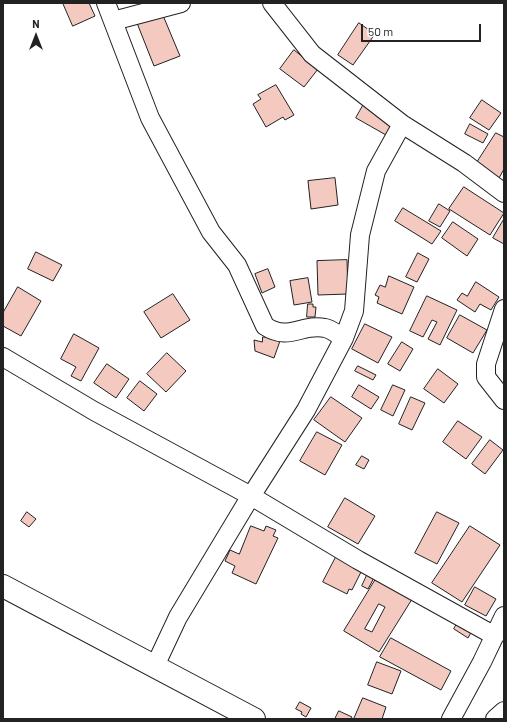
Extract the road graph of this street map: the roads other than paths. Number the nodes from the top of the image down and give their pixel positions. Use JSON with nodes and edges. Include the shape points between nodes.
{"nodes":[{"id":1,"x":106,"y":3,"type":"edge"},
{"id":2,"x":181,"y":3,"type":"edge"},
{"id":3,"x":272,"y":3,"type":"edge"},
{"id":4,"x":113,"y":21,"type":"junction"},
{"id":5,"x":402,"y":124,"type":"junction"},
{"id":6,"x":504,"y":193,"type":"edge"},
{"id":7,"x":504,"y":309,"type":"edge"},
{"id":8,"x":344,"y":338,"type":"junction"},
{"id":9,"x":3,"y":357,"type":"edge"},
{"id":10,"x":504,"y":400,"type":"edge"},
{"id":11,"x":251,"y":496,"type":"junction"},
{"id":12,"x":3,"y":586,"type":"edge"},
{"id":13,"x":504,"y":616,"type":"edge"},
{"id":14,"x":495,"y":636,"type":"junction"},
{"id":15,"x":155,"y":666,"type":"junction"},
{"id":16,"x":504,"y":711,"type":"edge"},
{"id":17,"x":254,"y":719,"type":"edge"},
{"id":18,"x":451,"y":719,"type":"edge"},
{"id":19,"x":495,"y":719,"type":"edge"}],
"edges":[{"from":1,"to":4,"type":"street"},
{"from":2,"to":4,"type":"street"},
{"from":3,"to":5,"type":"street","via":[[312,54]]},
{"from":4,"to":8,"type":"street","via":[[150,118],[211,232],[237,265],[265,326],[274,332],[288,333],[326,328]]},
{"from":5,"to":6,"type":"street","via":[[464,163]]},
{"from":5,"to":8,"type":"street","via":[[376,170],[360,235],[354,311]]},
{"from":7,"to":10,"type":"street","via":[[486,364],[486,378]]},
{"from":8,"to":11,"type":"street","via":[[306,410]]},
{"from":9,"to":11,"type":"street","via":[[94,411]]},
{"from":11,"to":14,"type":"street","via":[[358,560]]},
{"from":11,"to":15,"type":"street","via":[[178,616]]},
{"from":12,"to":15,"type":"main road"},
{"from":13,"to":14,"type":"street"},
{"from":14,"to":18,"type":"street"},
{"from":15,"to":17,"type":"main road"},
{"from":16,"to":19,"type":"street"}]}
